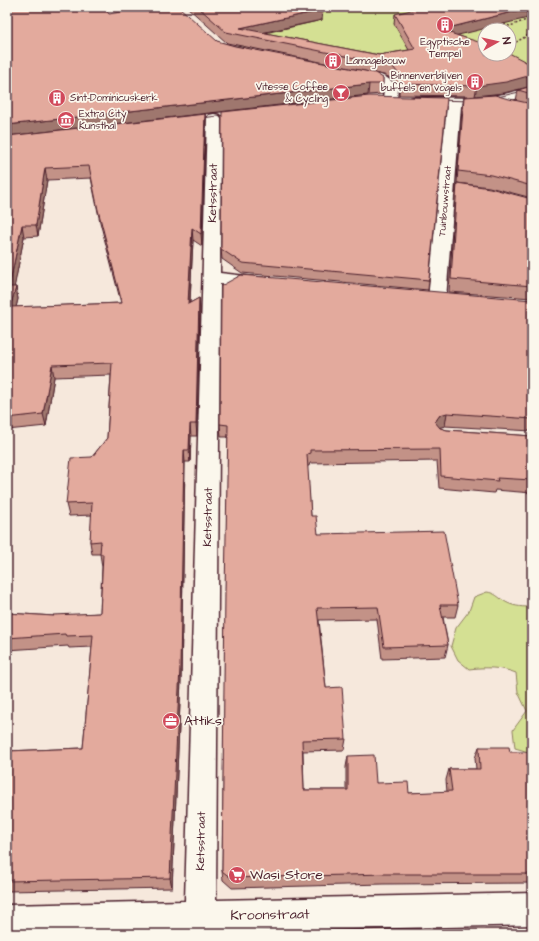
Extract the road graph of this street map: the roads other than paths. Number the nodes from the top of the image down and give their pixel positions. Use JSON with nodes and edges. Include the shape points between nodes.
{"nodes":[{"id":1,"x":343,"y":71,"type":"edge"},
{"id":2,"x":532,"y":91,"type":"edge"},
{"id":3,"x":495,"y":100,"type":"junction"},
{"id":4,"x":454,"y":103,"type":"junction"},
{"id":5,"x":517,"y":108,"type":"edge"},
{"id":6,"x":214,"y":118,"type":"dead end"},
{"id":7,"x":212,"y":278,"type":"junction"},
{"id":8,"x":282,"y":284,"type":"edge"},
{"id":9,"x":437,"y":299,"type":"edge"},
{"id":10,"x":532,"y":909,"type":"edge"},
{"id":11,"x":200,"y":917,"type":"junction"},
{"id":12,"x":7,"y":921,"type":"edge"},
{"id":13,"x":290,"y":924,"type":"edge"}],
"edges":[{"from":1,"to":4,"type":"street","via":[[383,80],[395,96]]},
{"from":2,"to":3,"type":"street"},
{"from":3,"to":4,"type":"street"},
{"from":3,"to":5,"type":"street"},
{"from":4,"to":9,"type":"street","name":"Tuinbouwstraat","via":[[454,188]]},
{"from":6,"to":7,"type":"street","name":"Ketsstraat"},
{"from":7,"to":8,"type":"street"},
{"from":7,"to":11,"type":"street","name":"Ketsstraat"},
{"from":10,"to":13,"type":"street","name":"Kroonstraat"},
{"from":11,"to":12,"type":"street","name":"Kroonstraat"},
{"from":11,"to":13,"type":"street","name":"Kroonstraat"}]}
